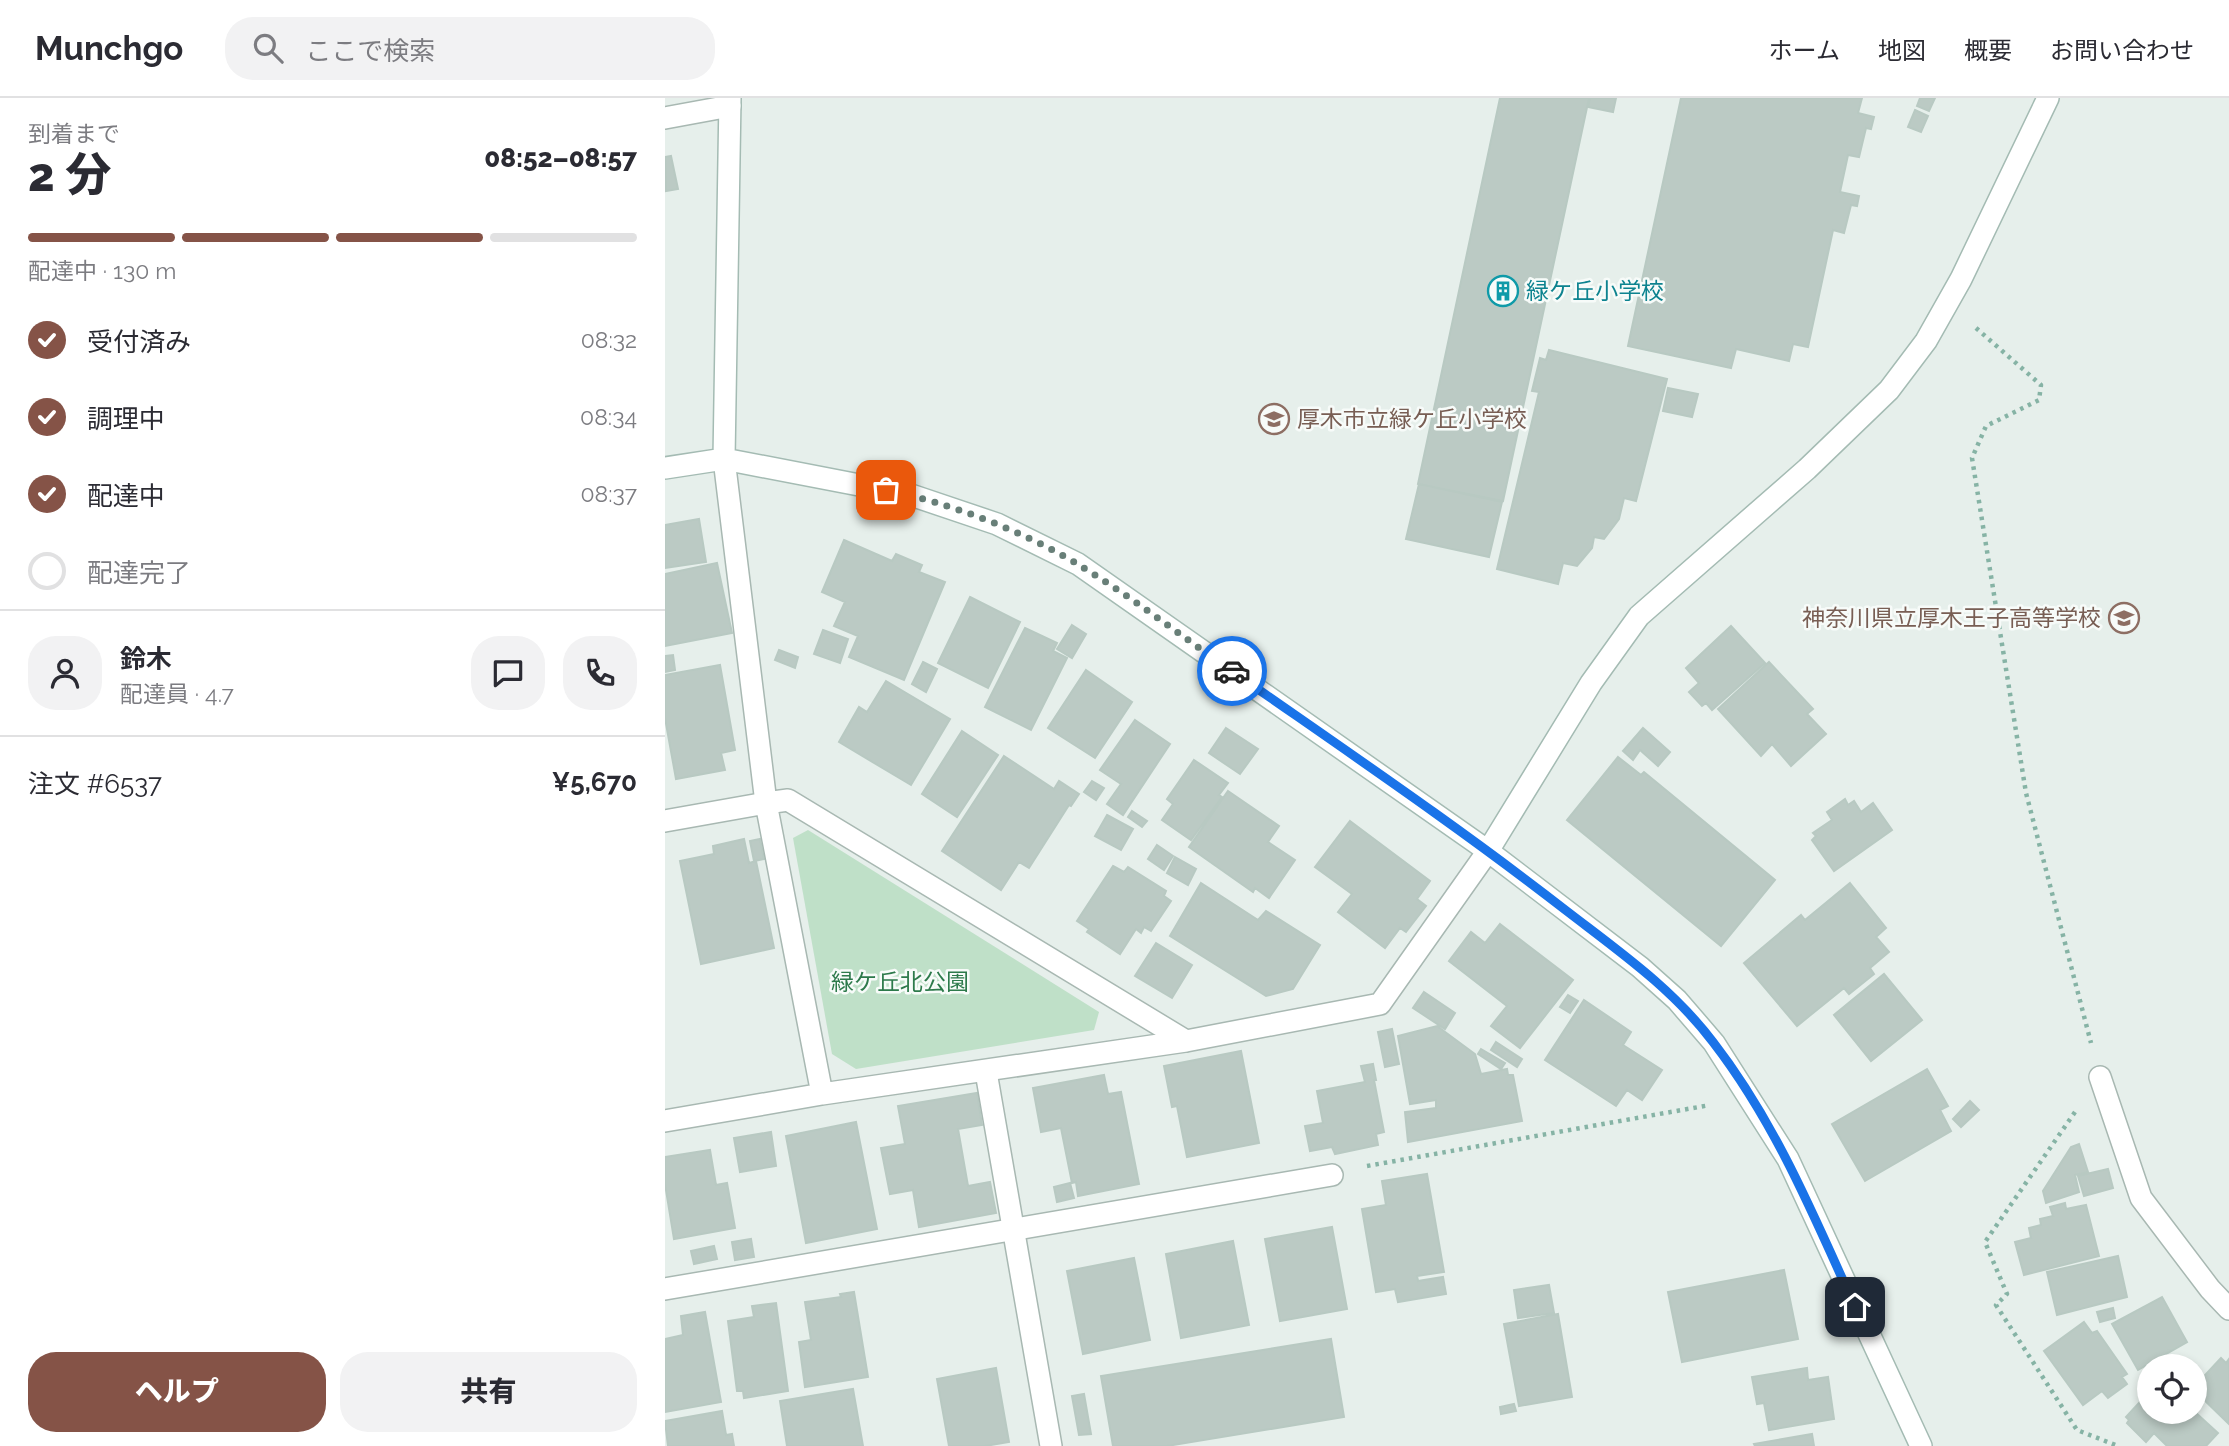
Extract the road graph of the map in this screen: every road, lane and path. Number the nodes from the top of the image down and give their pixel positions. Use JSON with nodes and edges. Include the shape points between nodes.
{"nodes":[{"id":1,"x":2048,"y":98,"type":"edge"},
{"id":2,"x":730,"y":102,"type":"edge"},
{"id":3,"x":665,"y":118,"type":"edge"},
{"id":4,"x":1948,"y":303,"type":"junction"},
{"id":5,"x":724,"y":459,"type":"junction"},
{"id":6,"x":665,"y":468,"type":"edge"},
{"id":7,"x":766,"y":803,"type":"junction"},
{"id":8,"x":665,"y":821,"type":"edge"},
{"id":9,"x":1489,"y":850,"type":"junction"},
{"id":10,"x":1186,"y":1041,"type":"junction"},
{"id":11,"x":986,"y":1072,"type":"junction"},
{"id":12,"x":2100,"y":1077,"type":"junction"},
{"id":13,"x":822,"y":1094,"type":"junction"},
{"id":14,"x":1713,"y":1104,"type":"dead end"},
{"id":15,"x":665,"y":1121,"type":"edge"},
{"id":16,"x":1332,"y":1175,"type":"joint"},
{"id":17,"x":1013,"y":1228,"type":"junction"},
{"id":18,"x":665,"y":1289,"type":"edge"},
{"id":19,"x":2229,"y":1309,"type":"edge"},
{"id":20,"x":1051,"y":1446,"type":"edge"},
{"id":21,"x":1921,"y":1446,"type":"edge"},
{"id":22,"x":2117,"y":1446,"type":"edge"}],
"edges":[{"from":1,"to":4,"type":"street"},
{"from":2,"to":3,"type":"street"},
{"from":2,"to":5,"type":"street"},
{"from":4,"to":9,"type":"street","via":[[1889,390],[1807,469],[1639,616],[1591,683]]},
{"from":4,"to":12,"type":"path","via":[[2041,385],[2039,400],[1986,426],[1972,458],[2026,793]]},
{"from":5,"to":6,"type":"street"},
{"from":5,"to":7,"type":"street"},
{"from":5,"to":9,"type":"street","via":[[911,495],[997,524],[1078,564]]},
{"from":7,"to":8,"type":"street"},
{"from":7,"to":10,"type":"street","via":[[788,800]]},
{"from":7,"to":13,"type":"street"},
{"from":9,"to":10,"type":"street","via":[[1380,1004]]},
{"from":9,"to":21,"type":"street","via":[[1649,975],[1714,1043],[1788,1159]]},
{"from":10,"to":11,"type":"street"},
{"from":11,"to":13,"type":"street"},
{"from":11,"to":17,"type":"street"},
{"from":12,"to":19,"type":"street","via":[[2141,1198]]},
{"from":12,"to":22,"type":"path","via":[[1986,1242],[2007,1294],[1996,1305],[2003,1317],[2077,1430]]},
{"from":13,"to":15,"type":"street"},
{"from":14,"to":16,"type":"path"},
{"from":16,"to":17,"type":"street"},
{"from":17,"to":18,"type":"street"},
{"from":17,"to":20,"type":"street"}]}
